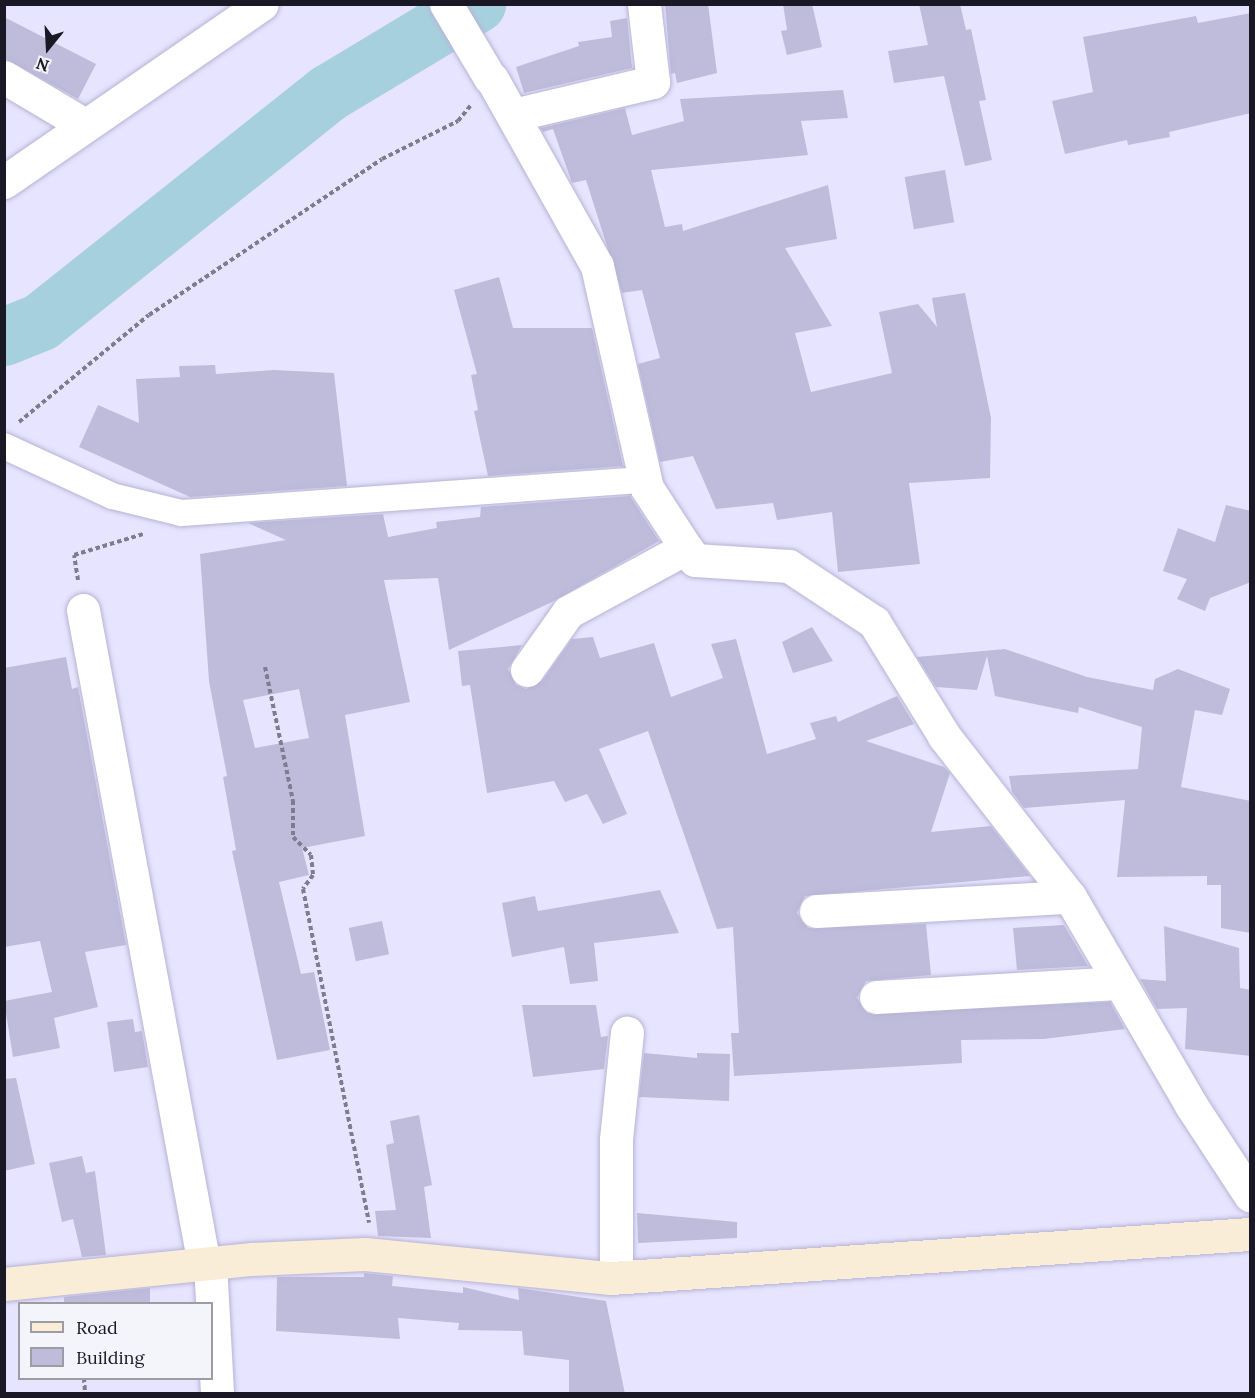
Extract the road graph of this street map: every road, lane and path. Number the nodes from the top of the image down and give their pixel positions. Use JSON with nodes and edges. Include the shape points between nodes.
{"nodes":[{"id":1,"x":446,"y":4,"type":"edge"},
{"id":2,"x":644,"y":4,"type":"edge"},
{"id":3,"x":252,"y":7,"type":"edge"},
{"id":4,"x":4,"y":77,"type":"edge"},
{"id":5,"x":491,"y":79,"type":"junction"},
{"id":6,"x":513,"y":114,"type":"junction"},
{"id":7,"x":85,"y":125,"type":"junction"},
{"id":8,"x":4,"y":182,"type":"edge"},
{"id":9,"x":9,"y":436,"type":"edge"},
{"id":10,"x":644,"y":480,"type":"junction"},
{"id":11,"x":181,"y":513,"type":"junction"},
{"id":12,"x":686,"y":548,"type":"junction"},
{"id":13,"x":83,"y":610,"type":"joint"},
{"id":14,"x":265,"y":667,"type":"dead end"},
{"id":15,"x":527,"y":670,"type":"dead end"},
{"id":16,"x":1070,"y":897,"type":"junction"},
{"id":17,"x":816,"y":911,"type":"dead end"},
{"id":18,"x":1118,"y":983,"type":"junction"},
{"id":19,"x":876,"y":997,"type":"dead end"},
{"id":20,"x":627,"y":1033,"type":"dead end"},
{"id":21,"x":1251,"y":1195,"type":"edge"},
{"id":22,"x":1251,"y":1234,"type":"edge"},
{"id":23,"x":376,"y":1256,"type":"junction"},
{"id":24,"x":210,"y":1263,"type":"junction"},
{"id":25,"x":616,"y":1277,"type":"junction"},
{"id":26,"x":4,"y":1284,"type":"edge"},
{"id":27,"x":212,"y":1302,"type":"edge"},
{"id":28,"x":213,"y":1319,"type":"edge"},
{"id":29,"x":217,"y":1394,"type":"edge"}],
"edges":[{"from":1,"to":5,"type":"street"},
{"from":2,"to":6,"type":"street","via":[[653,82]]},
{"from":3,"to":7,"type":"street"},
{"from":4,"to":7,"type":"street"},
{"from":5,"to":6,"type":"street"},
{"from":5,"to":9,"type":"path","via":[[458,121],[382,159],[149,315]]},
{"from":6,"to":10,"type":"street","via":[[597,266]]},
{"from":7,"to":8,"type":"street"},
{"from":9,"to":11,"type":"street","via":[[112,496]]},
{"from":10,"to":11,"type":"street"},
{"from":10,"to":12,"type":"street"},
{"from":11,"to":13,"type":"path","via":[[170,526],[74,555]]},
{"from":12,"to":15,"type":"street","via":[[568,612]]},
{"from":12,"to":16,"type":"street","via":[[695,560],[789,566],[874,622],[944,736]]},
{"from":13,"to":24,"type":"street","via":[[202,1254]]},
{"from":14,"to":23,"type":"path","via":[[293,801],[293,837],[311,855],[313,875],[303,889]]},
{"from":16,"to":17,"type":"street"},
{"from":16,"to":18,"type":"street"},
{"from":18,"to":19,"type":"street"},
{"from":18,"to":21,"type":"street"},
{"from":20,"to":25,"type":"street","via":[[616,1139]]},
{"from":22,"to":25,"type":"main road"},
{"from":23,"to":24,"type":"main road"},
{"from":23,"to":25,"type":"main road","via":[[511,1272]]},
{"from":24,"to":26,"type":"main road"},
{"from":24,"to":27,"type":"street"},
{"from":28,"to":29,"type":"street"}]}
